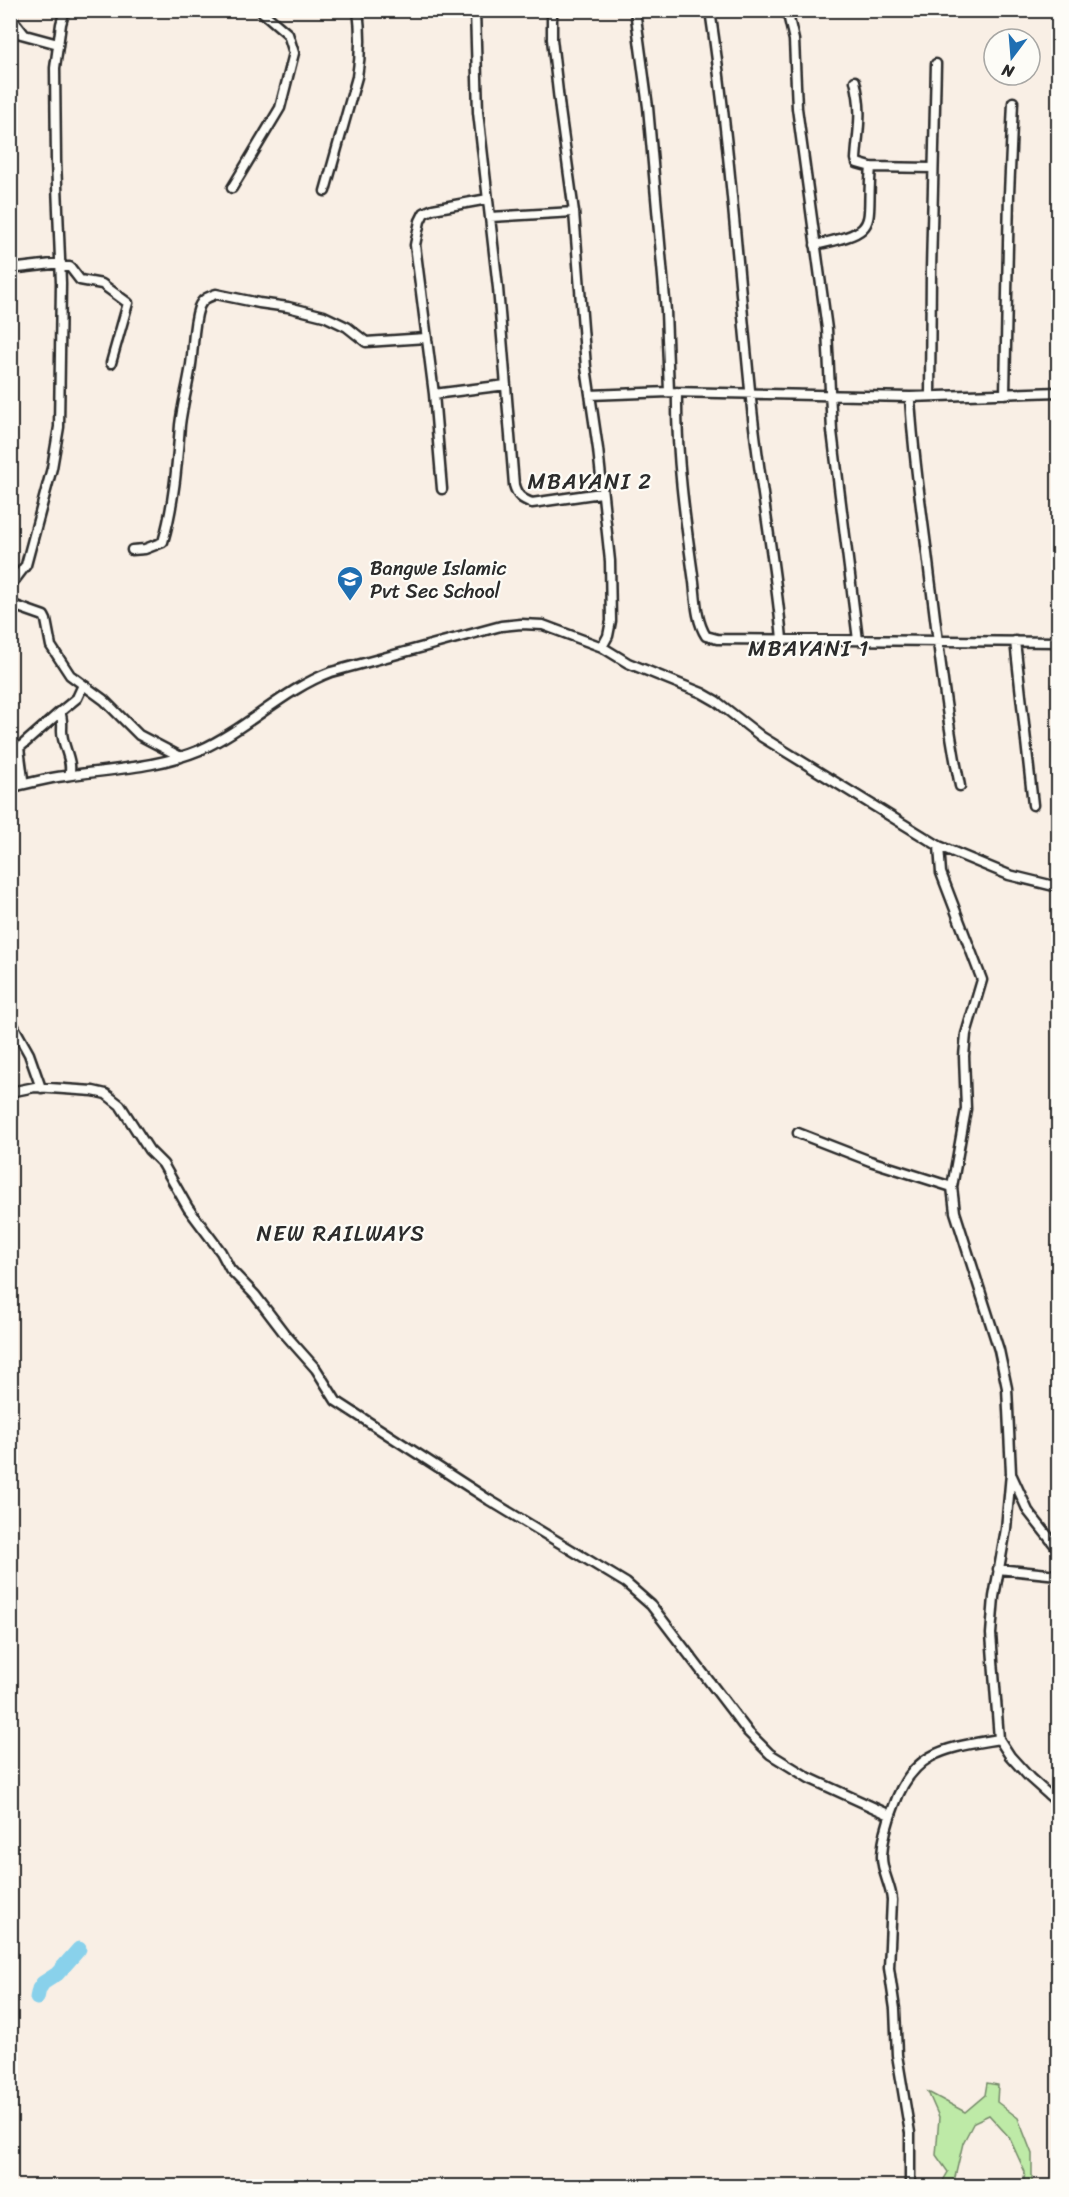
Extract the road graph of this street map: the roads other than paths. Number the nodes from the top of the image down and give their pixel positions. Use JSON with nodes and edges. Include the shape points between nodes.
{"nodes":[{"id":1,"x":65,"y":10,"type":"edge"},
{"id":2,"x":260,"y":10,"type":"edge"},
{"id":3,"x":358,"y":10,"type":"edge"},
{"id":4,"x":475,"y":10,"type":"edge"},
{"id":5,"x":552,"y":10,"type":"edge"},
{"id":6,"x":635,"y":10,"type":"edge"},
{"id":7,"x":710,"y":10,"type":"edge"},
{"id":8,"x":787,"y":10,"type":"edge"},
{"id":9,"x":10,"y":16,"type":"edge"},
{"id":10,"x":10,"y":31,"type":"edge"},
{"id":11,"x":24,"y":35,"type":"junction"},
{"id":12,"x":58,"y":44,"type":"junction"},
{"id":13,"x":936,"y":64,"type":"dead end"},
{"id":14,"x":855,"y":81,"type":"dead end"},
{"id":15,"x":1013,"y":102,"type":"dead end"},
{"id":16,"x":871,"y":167,"type":"junction"},
{"id":17,"x":933,"y":168,"type":"junction"},
{"id":18,"x":232,"y":188,"type":"dead end"},
{"id":19,"x":325,"y":191,"type":"dead end"},
{"id":20,"x":488,"y":199,"type":"junction"},
{"id":21,"x":574,"y":212,"type":"junction"},
{"id":22,"x":490,"y":217,"type":"junction"},
{"id":23,"x":815,"y":245,"type":"junction"},
{"id":24,"x":61,"y":265,"type":"junction"},
{"id":25,"x":10,"y":269,"type":"edge"},
{"id":26,"x":426,"y":338,"type":"junction"},
{"id":27,"x":111,"y":363,"type":"dead end"},
{"id":28,"x":506,"y":385,"type":"junction"},
{"id":29,"x":673,"y":392,"type":"junction"},
{"id":30,"x":1059,"y":392,"type":"edge"},
{"id":31,"x":750,"y":393,"type":"junction"},
{"id":32,"x":434,"y":394,"type":"junction"},
{"id":33,"x":1005,"y":394,"type":"junction"},
{"id":34,"x":590,"y":395,"type":"junction"},
{"id":35,"x":830,"y":395,"type":"junction"},
{"id":36,"x":930,"y":396,"type":"junction"},
{"id":37,"x":909,"y":397,"type":"junction"},
{"id":38,"x":442,"y":489,"type":"dead end"},
{"id":39,"x":601,"y":493,"type":"junction"},
{"id":40,"x":132,"y":550,"type":"dead end"},
{"id":41,"x":10,"y":586,"type":"edge"},
{"id":42,"x":10,"y":604,"type":"edge"},
{"id":43,"x":782,"y":639,"type":"junction"},
{"id":44,"x":858,"y":640,"type":"junction"},
{"id":45,"x":939,"y":641,"type":"junction"},
{"id":46,"x":1015,"y":641,"type":"junction"},
{"id":47,"x":1059,"y":642,"type":"edge"},
{"id":48,"x":602,"y":647,"type":"junction"},
{"id":49,"x":83,"y":685,"type":"junction"},
{"id":50,"x":60,"y":712,"type":"junction"},
{"id":51,"x":181,"y":757,"type":"junction"},
{"id":52,"x":69,"y":775,"type":"junction"},
{"id":53,"x":960,"y":786,"type":"dead end"},
{"id":54,"x":14,"y":787,"type":"edge"},
{"id":55,"x":1033,"y":805,"type":"dead end"},
{"id":56,"x":939,"y":846,"type":"junction"},
{"id":57,"x":1059,"y":888,"type":"edge"},
{"id":58,"x":10,"y":1020,"type":"edge"},
{"id":59,"x":41,"y":1088,"type":"junction"},
{"id":60,"x":10,"y":1092,"type":"edge"},
{"id":61,"x":798,"y":1132,"type":"dead end"},
{"id":62,"x":952,"y":1187,"type":"junction"},
{"id":63,"x":1011,"y":1473,"type":"junction"},
{"id":64,"x":1059,"y":1549,"type":"edge"},
{"id":65,"x":998,"y":1569,"type":"junction"},
{"id":66,"x":1059,"y":1575,"type":"edge"},
{"id":67,"x":999,"y":1739,"type":"junction"},
{"id":68,"x":1059,"y":1803,"type":"edge"},
{"id":69,"x":890,"y":1815,"type":"junction"},
{"id":70,"x":910,"y":2187,"type":"edge"}],
"edges":[{"from":1,"to":12,"type":"street"},
{"from":2,"to":18,"type":"street","via":[[288,34],[294,54],[280,108]]},
{"from":3,"to":19,"type":"street","via":[[361,35],[357,77]]},
{"from":4,"to":20,"type":"street","via":[[478,112]]},
{"from":5,"to":21,"type":"street","via":[[552,39]]},
{"from":6,"to":29,"type":"street","via":[[648,107]]},
{"from":7,"to":31,"type":"street"},
{"from":8,"to":23,"type":"street","via":[[794,40],[797,108]]},
{"from":9,"to":11,"type":"street"},
{"from":10,"to":11,"type":"street"},
{"from":11,"to":12,"type":"street"},
{"from":12,"to":24,"type":"street","via":[[54,103]]},
{"from":13,"to":17,"type":"street"},
{"from":14,"to":16,"type":"street","via":[[861,120],[856,159],[857,163]]},
{"from":15,"to":33,"type":"street"},
{"from":16,"to":17,"type":"street"},
{"from":16,"to":23,"type":"street","via":[[868,223],[854,236]]},
{"from":17,"to":36,"type":"street"},
{"from":20,"to":22,"type":"street"},
{"from":20,"to":26,"type":"street","via":[[433,209],[424,213],[420,221],[415,245]]},
{"from":21,"to":22,"type":"street"},
{"from":21,"to":34,"type":"street"},
{"from":22,"to":28,"type":"street"},
{"from":23,"to":35,"type":"street","via":[[827,329]]},
{"from":24,"to":25,"type":"street"},
{"from":24,"to":27,"type":"street","via":[[70,267],[80,280],[102,284],[128,303]]},
{"from":24,"to":41,"type":"street","via":[[59,427],[26,565]]},
{"from":26,"to":32,"type":"street"},
{"from":26,"to":40,"type":"street","via":[[370,342],[347,327],[312,313],[216,294],[205,298],[196,319],[180,423],[175,490],[163,542]]},
{"from":28,"to":32,"type":"street"},
{"from":28,"to":39,"type":"street","via":[[517,494],[532,503]]},
{"from":29,"to":31,"type":"street"},
{"from":29,"to":34,"type":"street"},
{"from":29,"to":43,"type":"street","via":[[702,630],[706,636],[717,639]]},
{"from":30,"to":33,"type":"street"},
{"from":31,"to":35,"type":"street"},
{"from":31,"to":43,"type":"street"},
{"from":32,"to":38,"type":"street"},
{"from":33,"to":36,"type":"street"},
{"from":34,"to":39,"type":"street"},
{"from":35,"to":37,"type":"street"},
{"from":35,"to":44,"type":"street"},
{"from":36,"to":37,"type":"street"},
{"from":37,"to":45,"type":"street"},
{"from":39,"to":48,"type":"street","via":[[612,604],[610,628]]},
{"from":42,"to":49,"type":"street","via":[[44,616],[57,657]]},
{"from":43,"to":44,"type":"street"},
{"from":44,"to":45,"type":"street"},
{"from":45,"to":46,"type":"street"},
{"from":45,"to":53,"type":"street","via":[[947,724]]},
{"from":46,"to":47,"type":"street"},
{"from":46,"to":55,"type":"street"},
{"from":48,"to":51,"type":"street","via":[[543,625],[501,626],[318,677],[210,744]]},
{"from":48,"to":56,"type":"street","via":[[628,663],[711,698],[762,737]]},
{"from":49,"to":50,"type":"street","via":[[77,698]]},
{"from":49,"to":51,"type":"street","via":[[139,735]]},
{"from":50,"to":52,"type":"street","via":[[72,768]]},
{"from":50,"to":54,"type":"street","via":[[19,748],[23,779]]},
{"from":51,"to":52,"type":"street","via":[[146,767]]},
{"from":52,"to":54,"type":"street"},
{"from":56,"to":57,"type":"street","via":[[1009,875]]},
{"from":56,"to":62,"type":"street","via":[[940,873],[982,980],[966,1034],[966,1109]]},
{"from":58,"to":59,"type":"street","via":[[29,1054]]},
{"from":59,"to":60,"type":"street"},
{"from":59,"to":69,"type":"street","via":[[93,1091],[106,1094],[120,1105],[230,1269],[316,1369],[336,1401],[626,1583],[651,1605],[748,1732],[770,1754],[809,1778]]},
{"from":61,"to":62,"type":"street","via":[[870,1161]]},
{"from":62,"to":63,"type":"street","via":[[955,1212],[1004,1370]]},
{"from":63,"to":64,"type":"street","via":[[1028,1511]]},
{"from":63,"to":65,"type":"street"},
{"from":65,"to":66,"type":"street"},
{"from":65,"to":67,"type":"street","via":[[991,1634]]},
{"from":67,"to":68,"type":"street","via":[[1030,1778]]},
{"from":67,"to":69,"type":"street","via":[[964,1745],[925,1759],[906,1778]]},
{"from":69,"to":70,"type":"street","via":[[882,1856],[891,1890],[889,1968],[899,2072],[910,2133]]}]}
